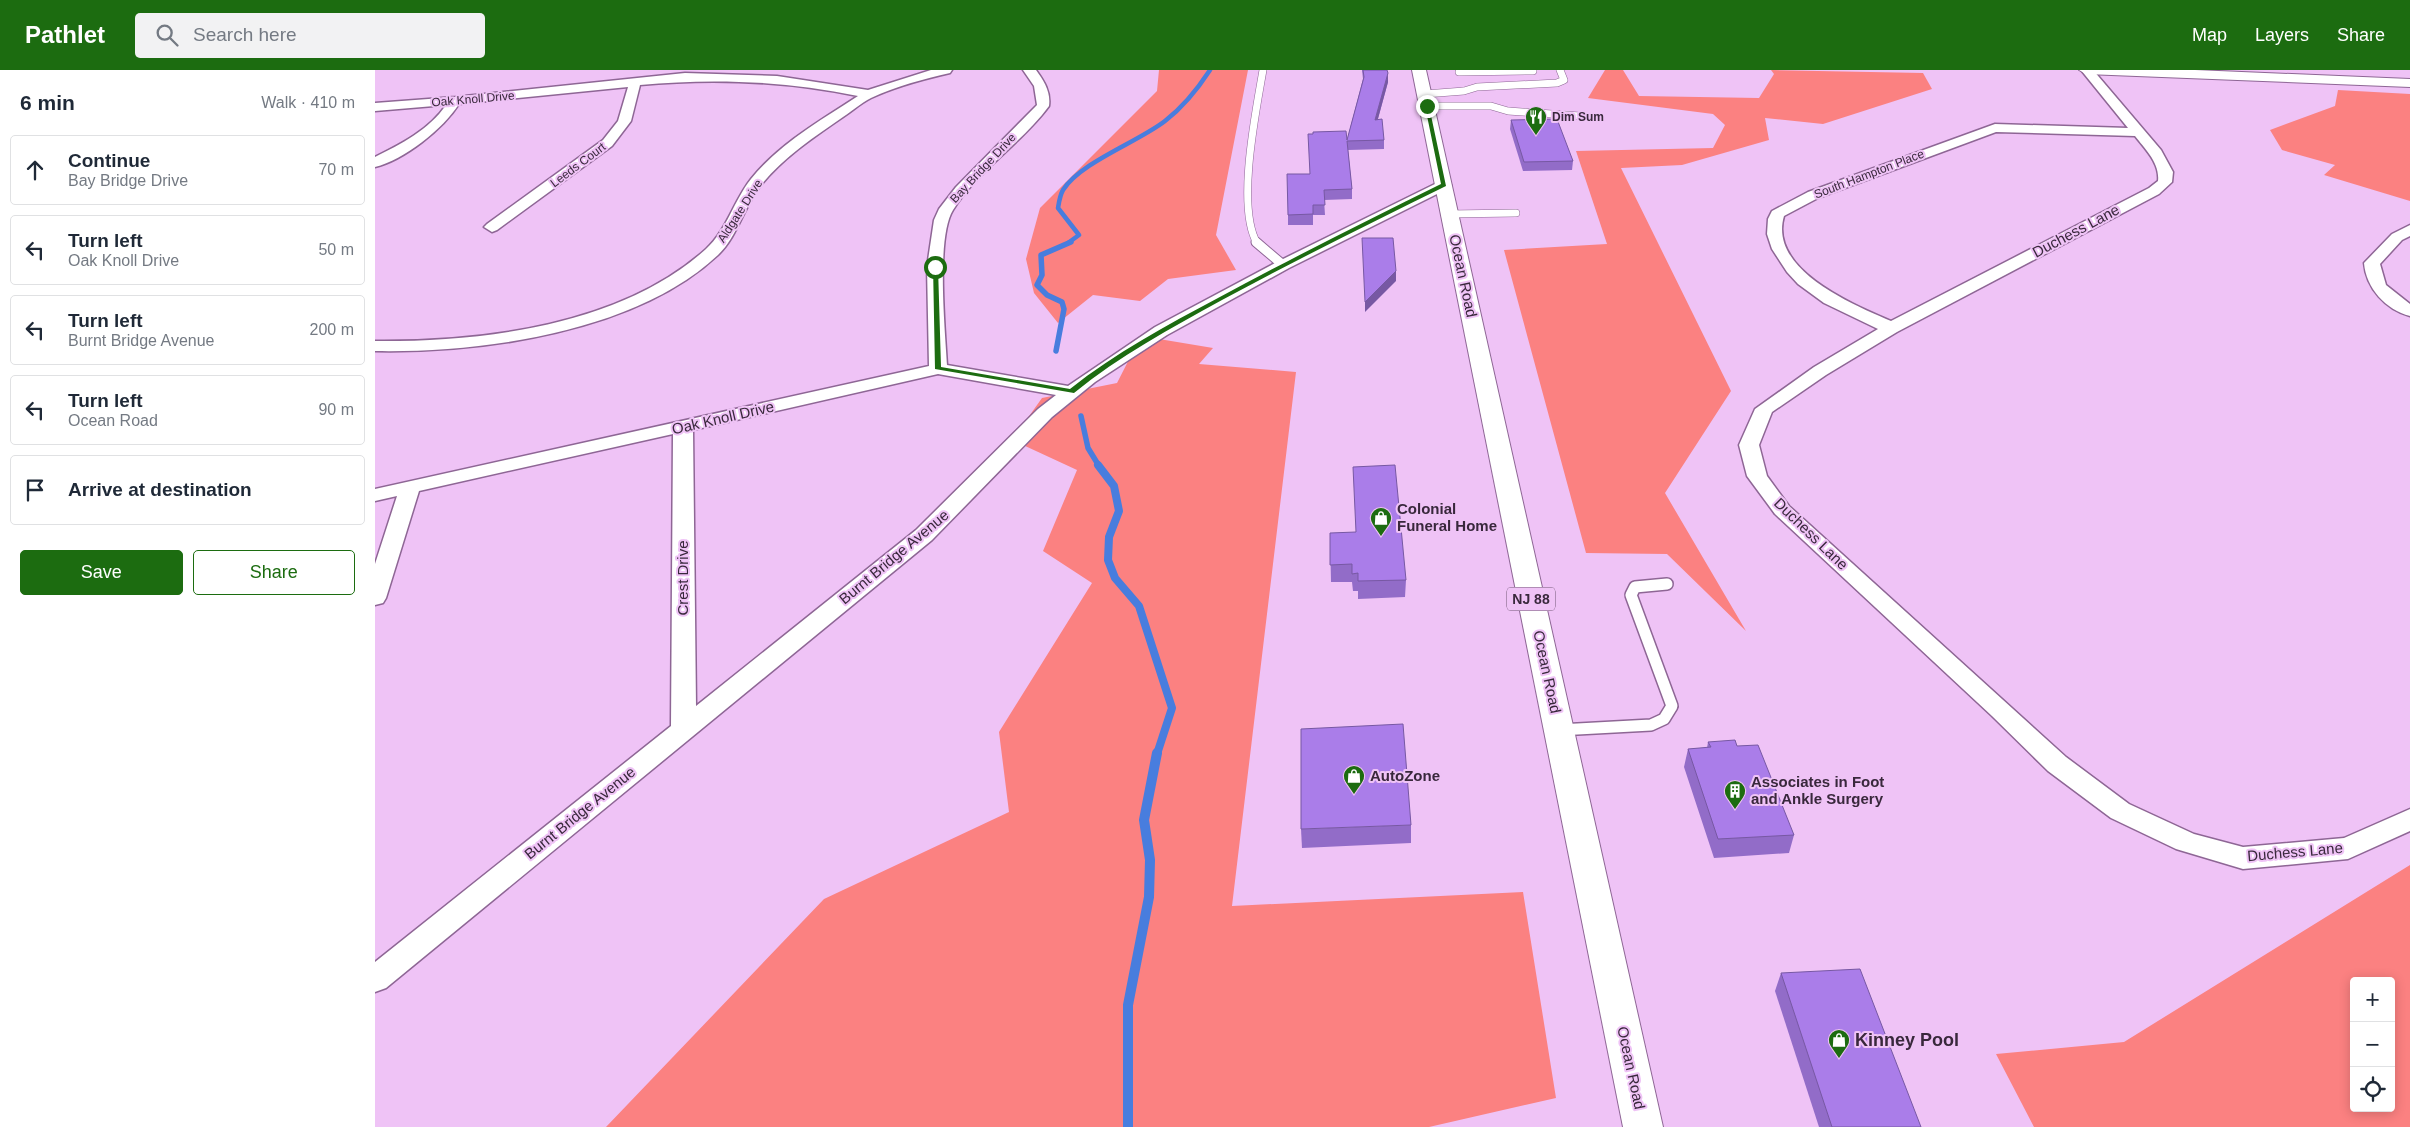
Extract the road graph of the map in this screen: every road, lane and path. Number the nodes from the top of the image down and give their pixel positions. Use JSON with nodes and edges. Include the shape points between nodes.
{"nodes":[{"id":1,"x":946,"y":70,"type":"edge"},
{"id":2,"x":1029,"y":70,"type":"edge"},
{"id":3,"x":1263,"y":70,"type":"edge"},
{"id":4,"x":1560,"y":70,"type":"edge"},
{"id":5,"x":2087,"y":70,"type":"edge"},
{"id":6,"x":1459,"y":71,"type":"edge"},
{"id":7,"x":1532,"y":71,"type":"edge"},
{"id":8,"x":635,"y":82,"type":"junction"},
{"id":9,"x":2410,"y":83,"type":"edge"},
{"id":10,"x":1538,"y":84,"type":"junction"},
{"id":11,"x":1424,"y":90,"type":"edge"},
{"id":12,"x":1464,"y":91,"type":"junction"},
{"id":13,"x":869,"y":94,"type":"junction"},
{"id":14,"x":455,"y":101,"type":"junction"},
{"id":15,"x":375,"y":107,"type":"edge"},
{"id":16,"x":1580,"y":116,"type":"dead end"},
{"id":17,"x":2138,"y":132,"type":"junction"},
{"id":18,"x":375,"y":162,"type":"edge"},
{"id":19,"x":1444,"y":185,"type":"junction"},
{"id":20,"x":1516,"y":213,"type":"dead end"},
{"id":21,"x":1450,"y":214,"type":"junction"},
{"id":22,"x":492,"y":228,"type":"dead end"},
{"id":23,"x":2410,"y":230,"type":"edge"},
{"id":24,"x":1283,"y":265,"type":"junction"},
{"id":25,"x":2410,"y":311,"type":"edge"},
{"id":26,"x":1891,"y":328,"type":"junction"},
{"id":27,"x":375,"y":346,"type":"edge"},
{"id":28,"x":938,"y":369,"type":"junction"},
{"id":29,"x":1072,"y":392,"type":"junction"},
{"id":30,"x":683,"y":427,"type":"junction"},
{"id":31,"x":410,"y":488,"type":"junction"},
{"id":32,"x":375,"y":495,"type":"edge"},
{"id":33,"x":1667,"y":584,"type":"dead end"},
{"id":34,"x":375,"y":598,"type":"edge"},
{"id":35,"x":684,"y":729,"type":"junction"},
{"id":36,"x":1559,"y":730,"type":"junction"},
{"id":37,"x":2410,"y":820,"type":"edge"},
{"id":38,"x":375,"y":979,"type":"edge"},
{"id":39,"x":1643,"y":1127,"type":"edge"}],
"edges":[{"from":1,"to":13,"type":"street","name":"Aldgate Drive"},
{"from":2,"to":28,"type":"street","name":"Bay Bridge Drive","via":[[1045,98],[1043,106],[961,190],[945,209],[941,220],[935,267]]},
{"from":3,"to":24,"type":"lane","via":[[1249,151],[1249,214],[1251,233],[1258,245]]},
{"from":4,"to":10,"type":"lane","via":[[1564,80],[1561,82]]},
{"from":5,"to":9,"type":"main road"},
{"from":5,"to":17,"type":"street","name":"Duchess Lane"},
{"from":6,"to":7,"type":"lane"},
{"from":6,"to":12,"type":"lane"},
{"from":7,"to":10,"type":"lane"},
{"from":8,"to":13,"type":"street","name":"Oak Knoll Drive","via":[[685,77],[760,77],[796,80]]},
{"from":8,"to":14,"type":"street","name":"Oak Knoll Drive"},
{"from":8,"to":22,"type":"street","name":"Leeds Court","via":[[630,112],[613,138]]},
{"from":10,"to":12,"type":"lane","via":[[1477,87]]},
{"from":11,"to":12,"type":"lane"},
{"from":11,"to":16,"type":"lane","via":[[1523,113]]},
{"from":11,"to":19,"type":"main road","name":"Ocean Road","number":"NJ 88"},
{"from":13,"to":27,"type":"street","name":"Aldgate Drive","via":[[785,154],[757,181],[713,252],[654,294],[543,330],[458,345]]},
{"from":14,"to":15,"type":"street","name":"Oak Knoll Drive"},
{"from":14,"to":18,"type":"street","via":[[435,127]]},
{"from":17,"to":26,"type":"street","name":"Duchess Lane","via":[[2156,153],[2166,172],[2165,182],[2154,191]]},
{"from":17,"to":26,"type":"street","name":"South Hampton Place","via":[[1995,128],[1813,195],[1777,214],[1773,225],[1777,242],[1791,268],[1814,290],[1834,302]]},
{"from":19,"to":21,"type":"main road","name":"Ocean Road","number":"NJ 88"},
{"from":19,"to":24,"type":"street","name":"Burnt Bridge Avenue"},
{"from":20,"to":21,"type":"lane"},
{"from":21,"to":36,"type":"main road","name":"Ocean Road","number":"NJ 88"},
{"from":23,"to":25,"type":"street","via":[[2397,237],[2372,263],[2372,276],[2383,292]]},
{"from":24,"to":29,"type":"street","name":"Burnt Bridge Avenue","via":[[1161,331]]},
{"from":26,"to":37,"type":"street","name":"Duchess Lane","via":[[1764,409],[1749,445],[1757,476],[1783,510],[2057,764],[2120,811],[2186,842],[2243,858],[2348,848]]},
{"from":28,"to":29,"type":"street","name":"Oak Knoll Drive"},
{"from":28,"to":30,"type":"street","name":"Oak Knoll Drive"},
{"from":29,"to":35,"type":"street","name":"Burnt Bridge Avenue","via":[[1045,413],[924,536]]},
{"from":30,"to":31,"type":"street","name":"Oak Knoll Drive"},
{"from":30,"to":35,"type":"street","name":"Crest Drive"},
{"from":31,"to":32,"type":"street","name":"Oak Knoll Drive"},
{"from":31,"to":34,"type":"street"},
{"from":33,"to":36,"type":"lane","via":[[1635,587],[1631,595],[1672,706],[1664,719],[1651,725]]},
{"from":35,"to":38,"type":"street","name":"Burnt Bridge Avenue"},
{"from":36,"to":39,"type":"main road","name":"Ocean Road","number":"NJ 88"}]}
